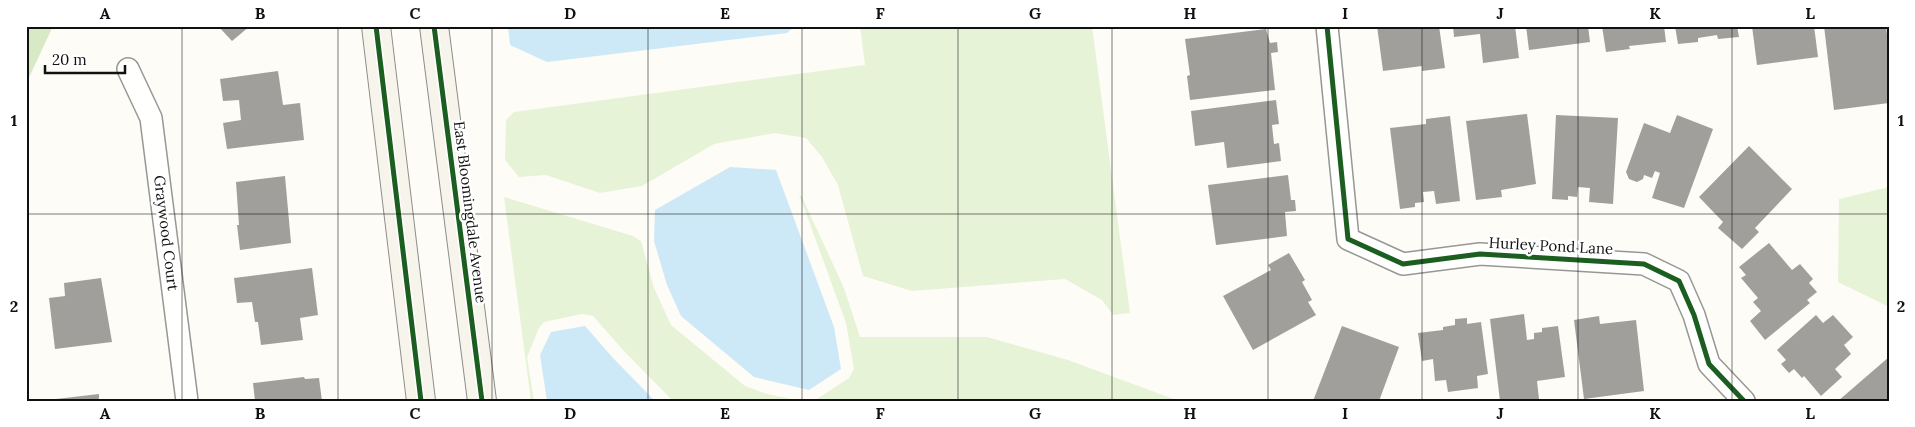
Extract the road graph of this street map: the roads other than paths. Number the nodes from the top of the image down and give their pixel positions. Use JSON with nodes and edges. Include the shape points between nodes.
{"nodes":[{"id":1,"x":376,"y":26,"type":"edge"},
{"id":2,"x":434,"y":26,"type":"edge"},
{"id":3,"x":1327,"y":26,"type":"edge"},
{"id":4,"x":128,"y":69,"type":"dead end"},
{"id":5,"x":188,"y":401,"type":"edge"},
{"id":6,"x":421,"y":401,"type":"edge"},
{"id":7,"x":482,"y":401,"type":"edge"},
{"id":8,"x":1744,"y":401,"type":"edge"}],
"edges":[{"from":1,"to":6,"type":"main road"},
{"from":2,"to":7,"type":"main road","name":"East Bloomingdale Avenue"},
{"from":3,"to":8,"type":"street","name":"Hurley Pond Lane","via":[[1348,239],[1404,264],[1480,254],[1644,264],[1678,281],[1694,315],[1709,364]]},
{"from":4,"to":5,"type":"street","name":"Graywood Court","via":[[151,118]]}]}
